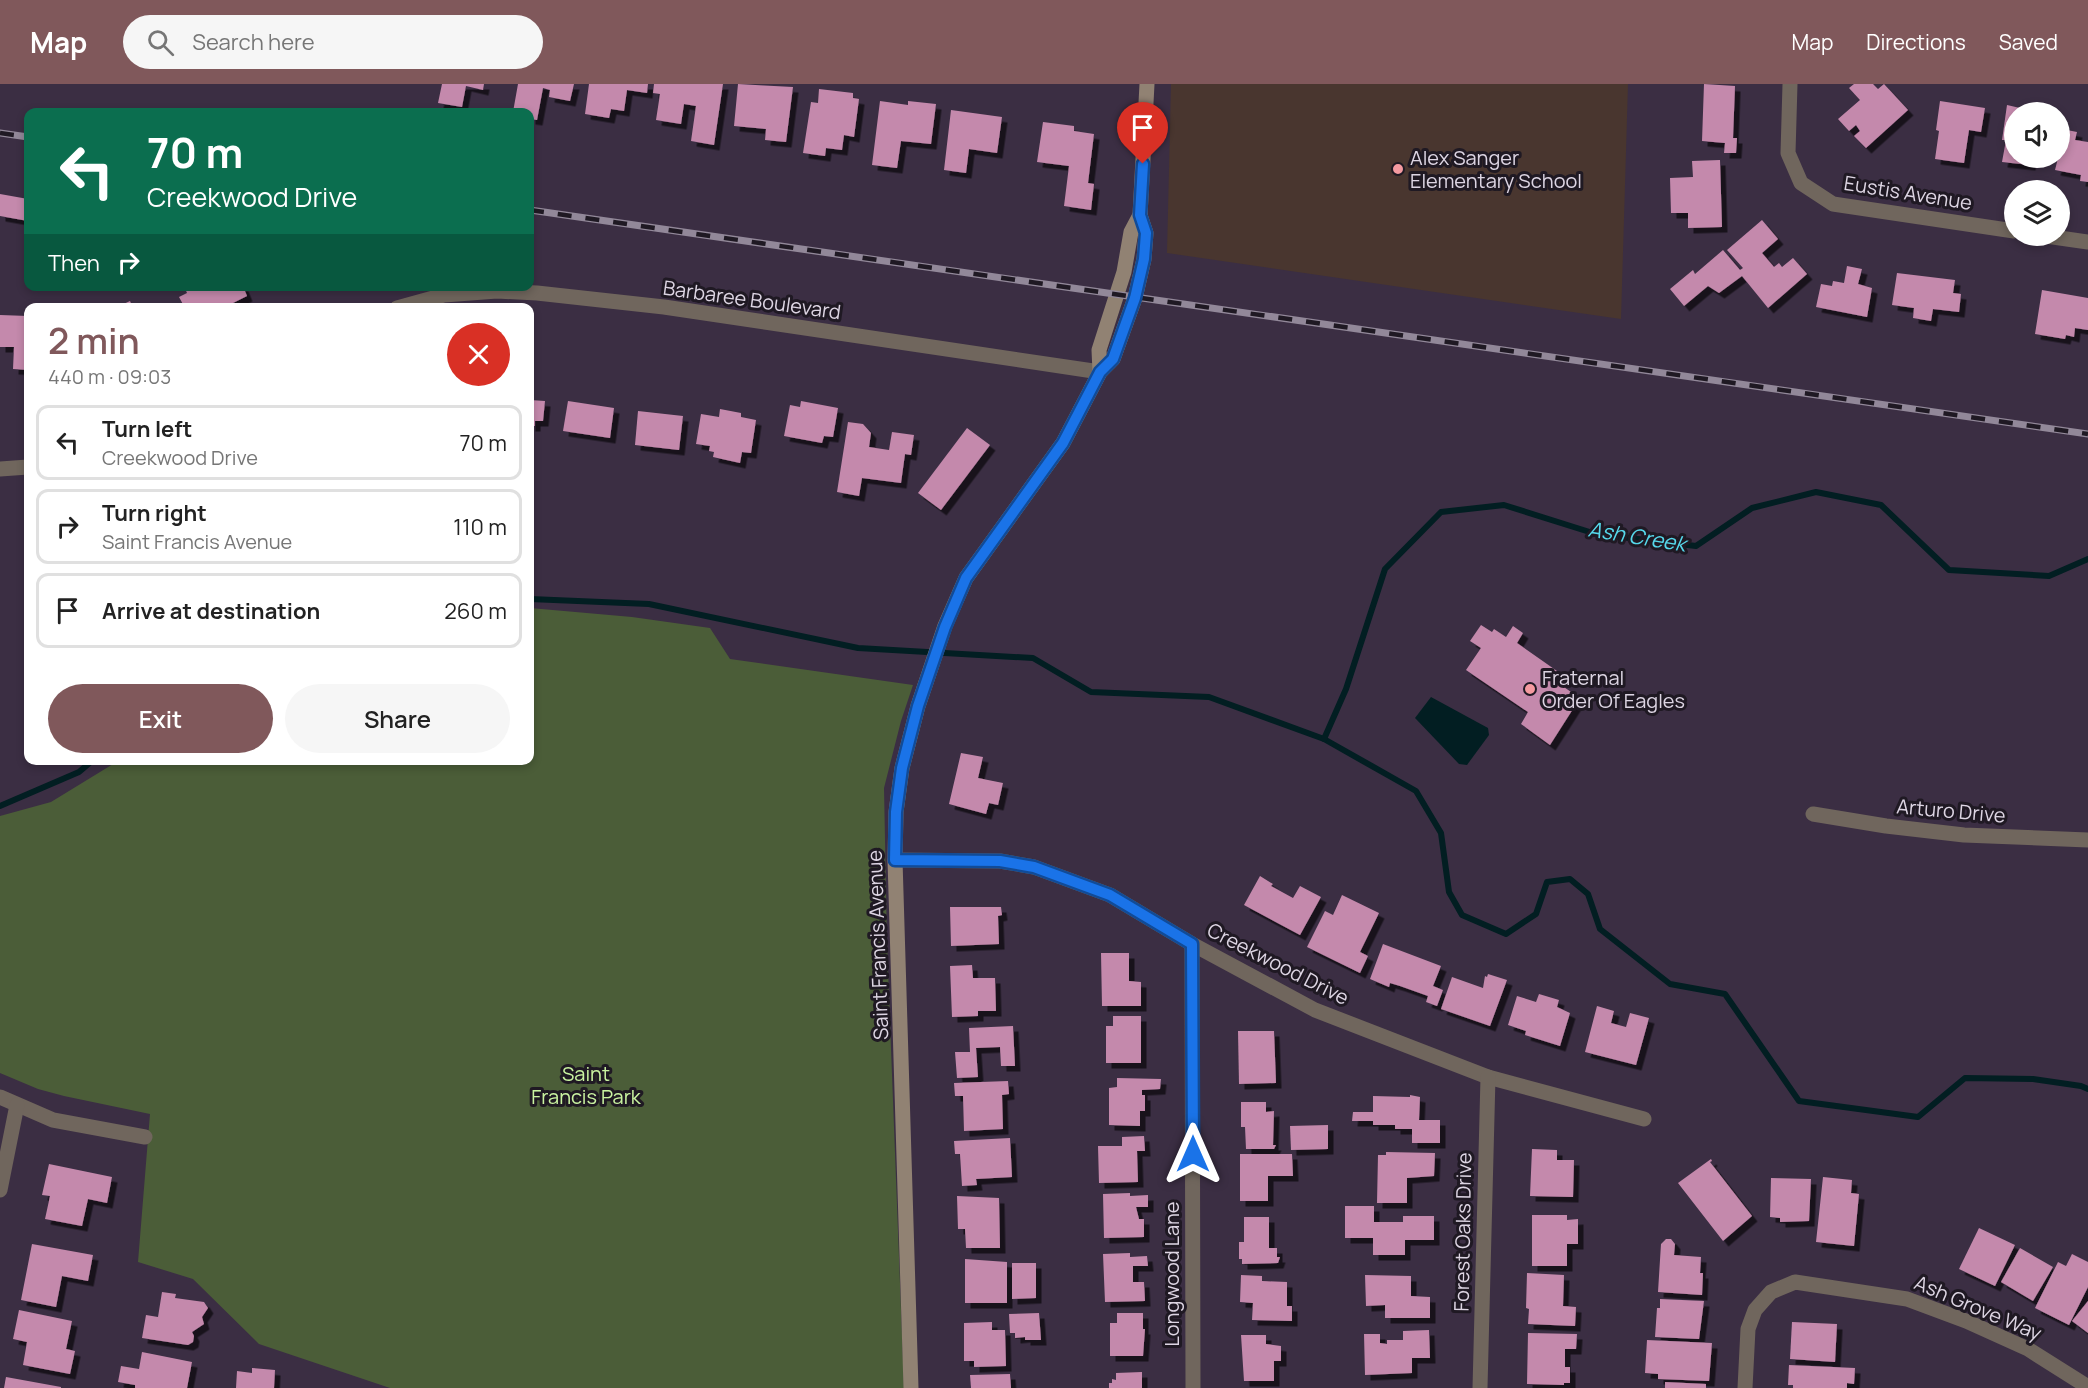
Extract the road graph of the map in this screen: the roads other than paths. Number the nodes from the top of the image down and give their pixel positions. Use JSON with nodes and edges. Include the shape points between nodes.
{"nodes":[{"id":1,"x":1147,"y":84,"type":"edge"},
{"id":2,"x":1790,"y":84,"type":"edge"},
{"id":3,"x":2004,"y":230,"type":"edge"},
{"id":4,"x":2070,"y":239,"type":"edge"},
{"id":5,"x":2088,"y":242,"type":"edge"},
{"id":6,"x":497,"y":291,"type":"edge"},
{"id":7,"x":497,"y":291,"type":"edge"},
{"id":8,"x":416,"y":303,"type":"edge"},
{"id":9,"x":1100,"y":372,"type":"junction"},
{"id":10,"x":24,"y":467,"type":"edge"},
{"id":11,"x":0,"y":469,"type":"edge"},
{"id":12,"x":1813,"y":814,"type":"dead end"},
{"id":13,"x":2088,"y":840,"type":"edge"},
{"id":14,"x":895,"y":860,"type":"junction"},
{"id":15,"x":1192,"y":944,"type":"junction"},
{"id":16,"x":1488,"y":1077,"type":"junction"},
{"id":17,"x":0,"y":1097,"type":"edge"},
{"id":18,"x":17,"y":1105,"type":"junction"},
{"id":19,"x":1644,"y":1119,"type":"dead end"},
{"id":20,"x":145,"y":1137,"type":"dead end"},
{"id":21,"x":0,"y":1190,"type":"edge"},
{"id":22,"x":2088,"y":1387,"type":"edge"},
{"id":23,"x":911,"y":1388,"type":"edge"},
{"id":24,"x":1193,"y":1388,"type":"edge"},
{"id":25,"x":1480,"y":1388,"type":"edge"},
{"id":26,"x":1745,"y":1388,"type":"edge"}],
"edges":[{"from":1,"to":9,"type":"street","name":"Saint Francis Avenue","via":[[1140,215],[1146,233],[1144,259],[1113,359]]},
{"from":2,"to":3,"type":"street","name":"Eustis Avenue","via":[[1788,153],[1801,183],[1833,204]]},
{"from":4,"to":5,"type":"street"},
{"from":6,"to":8,"type":"street","name":"Barbaree Boulevard","via":[[444,295]]},
{"from":7,"to":9,"type":"street","name":"Barbaree Boulevard","via":[[664,307]]},
{"from":9,"to":14,"type":"street","name":"Saint Francis Avenue","via":[[1063,443],[966,578],[945,627],[902,768]]},
{"from":10,"to":11,"type":"street"},
{"from":12,"to":13,"type":"street","name":"Arturo Drive","via":[[1964,835]]},
{"from":14,"to":15,"type":"street","name":"Creekwood Drive","via":[[1000,861],[1034,867],[1110,895]]},
{"from":14,"to":23,"type":"street","name":"Saint Francis Avenue"},
{"from":15,"to":16,"type":"street","name":"Creekwood Drive","via":[[1315,1010]]},
{"from":15,"to":24,"type":"street","name":"Longwood Lane"},
{"from":16,"to":19,"type":"street","name":"Creekwood Drive"},
{"from":16,"to":25,"type":"street","name":"Forest Oaks Drive"},
{"from":17,"to":18,"type":"street"},
{"from":18,"to":20,"type":"street","via":[[53,1120]]},
{"from":18,"to":21,"type":"street"},
{"from":22,"to":26,"type":"street","name":"Ash Grove Way","via":[[2028,1349],[1907,1299],[1795,1282],[1771,1292],[1755,1310],[1748,1329]]}]}
